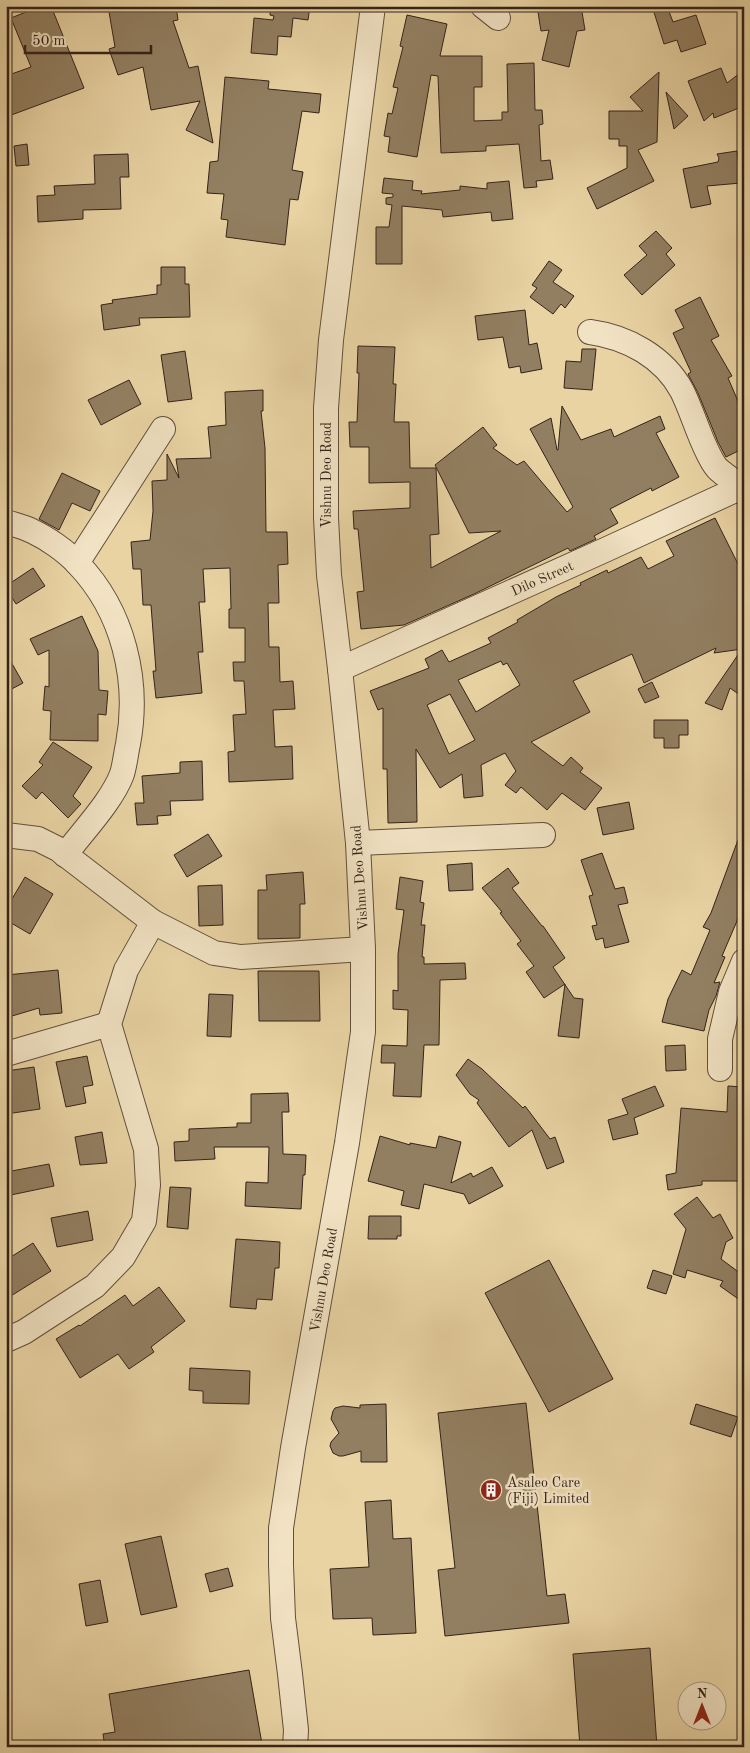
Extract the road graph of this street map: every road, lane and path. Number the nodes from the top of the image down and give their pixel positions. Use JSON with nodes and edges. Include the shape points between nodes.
{"nodes":[{"id":1,"x":373,"y":6,"type":"edge"},
{"id":2,"x":590,"y":332,"type":"dead end"},
{"id":3,"x":163,"y":429,"type":"dead end"},
{"id":4,"x":743,"y":489,"type":"edge"},
{"id":5,"x":6,"y":522,"type":"edge"},
{"id":6,"x":77,"y":562,"type":"junction"},
{"id":7,"x":340,"y":669,"type":"junction"},
{"id":8,"x":6,"y":835,"type":"edge"},
{"id":9,"x":543,"y":835,"type":"dead end"},
{"id":10,"x":358,"y":843,"type":"junction"},
{"id":11,"x":65,"y":854,"type":"junction"},
{"id":12,"x":153,"y":922,"type":"junction"},
{"id":13,"x":363,"y":949,"type":"junction"},
{"id":14,"x":744,"y":961,"type":"edge"},
{"id":15,"x":110,"y":1024,"type":"junction"},
{"id":16,"x":6,"y":1054,"type":"edge"},
{"id":17,"x":720,"y":1069,"type":"dead end"},
{"id":18,"x":6,"y":1340,"type":"edge"},
{"id":19,"x":294,"y":1747,"type":"edge"}],
"edges":[{"from":1,"to":7,"type":"street","name":"Vishnu Deo Road","via":[[331,340],[326,408],[329,575]]},
{"from":2,"to":4,"type":"street","via":[[607,334],[647,352],[666,370],[682,391],[718,470]]},
{"from":3,"to":6,"type":"street"},
{"from":4,"to":7,"type":"street","name":"Dilo Street"},
{"from":5,"to":6,"type":"street","via":[[32,530]]},
{"from":6,"to":11,"type":"street","via":[[104,597],[118,626],[130,666],[132,724],[123,772],[115,788]]},
{"from":7,"to":10,"type":"street","name":"Vishnu Deo Road"},
{"from":8,"to":11,"type":"street","via":[[38,839]]},
{"from":9,"to":10,"type":"street"},
{"from":10,"to":13,"type":"street","name":"Vishnu Deo Road"},
{"from":11,"to":12,"type":"street"},
{"from":12,"to":13,"type":"street","via":[[214,953],[241,957]]},
{"from":12,"to":15,"type":"street","via":[[126,970]]},
{"from":13,"to":19,"type":"street","name":"Vishnu Deo Road","via":[[363,1032],[358,1075],[281,1528],[283,1618],[296,1730]]},
{"from":14,"to":17,"type":"street","via":[[731,992],[720,1039]]},
{"from":15,"to":16,"type":"street"},
{"from":15,"to":18,"type":"street","via":[[146,1149],[148,1185],[144,1221],[123,1257],[95,1286]]}]}
